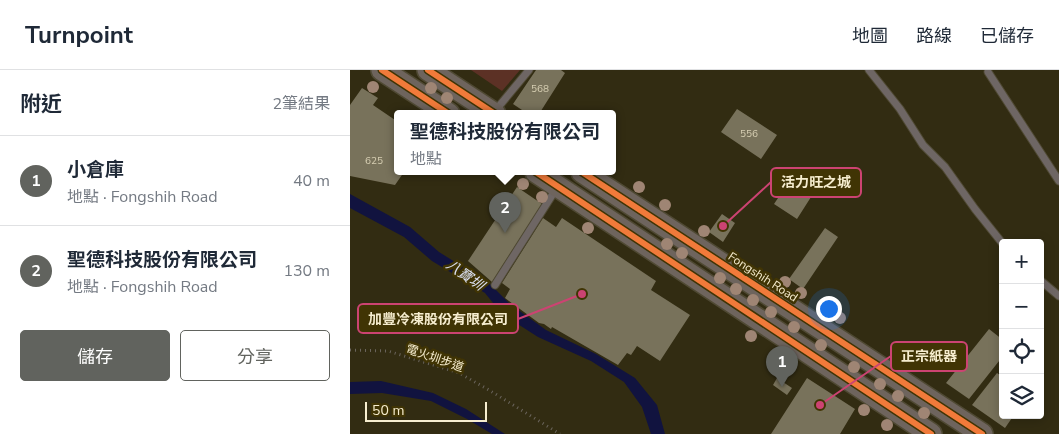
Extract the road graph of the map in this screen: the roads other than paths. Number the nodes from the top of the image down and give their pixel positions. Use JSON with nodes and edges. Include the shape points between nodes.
{"nodes":[{"id":1,"x":382,"y":70,"type":"edge"},
{"id":2,"x":428,"y":70,"type":"edge"},
{"id":3,"x":529,"y":70,"type":"edge"},
{"id":4,"x":870,"y":70,"type":"edge"},
{"id":5,"x":988,"y":72,"type":"dead end"},
{"id":6,"x":443,"y":110,"type":"edge"},
{"id":7,"x":488,"y":110,"type":"edge"},
{"id":8,"x":497,"y":110,"type":"edge"},
{"id":9,"x":541,"y":175,"type":"edge"},
{"id":10,"x":587,"y":175,"type":"edge"},
{"id":11,"x":1059,"y":181,"type":"edge"},
{"id":12,"x":558,"y":186,"type":"junction"},
{"id":13,"x":999,"y":239,"type":"edge"},
{"id":14,"x":1044,"y":283,"type":"edge"},
{"id":15,"x":495,"y":285,"type":"dead end"},
{"id":16,"x":1059,"y":296,"type":"edge"},
{"id":17,"x":931,"y":434,"type":"edge"},
{"id":18,"x":982,"y":434,"type":"edge"}],
"edges":[{"from":1,"to":6,"type":"main road"},
{"from":2,"to":7,"type":"main road"},
{"from":3,"to":8,"type":"lane"},
{"from":4,"to":13,"type":"lane","via":[[923,145],[945,167]]},
{"from":5,"to":11,"type":"lane"},
{"from":9,"to":12,"type":"main road"},
{"from":10,"to":18,"type":"main road","name":"Fongshih Road"},
{"from":12,"to":15,"type":"lane"},
{"from":12,"to":17,"type":"main road"},
{"from":14,"to":16,"type":"lane"}]}
